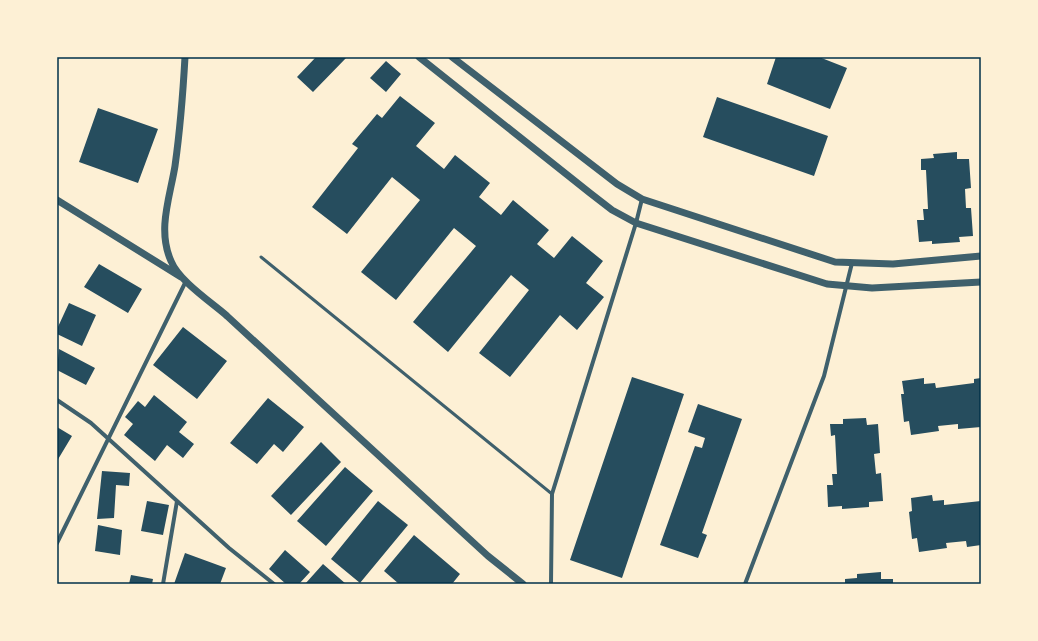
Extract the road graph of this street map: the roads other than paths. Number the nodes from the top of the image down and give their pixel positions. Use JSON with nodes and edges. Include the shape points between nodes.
{"nodes":[{"id":1,"x":185,"y":57,"type":"edge"},
{"id":2,"x":419,"y":57,"type":"edge"},
{"id":3,"x":452,"y":57,"type":"edge"},
{"id":4,"x":642,"y":199,"type":"junction"},
{"id":5,"x":57,"y":200,"type":"edge"},
{"id":6,"x":636,"y":222,"type":"junction"},
{"id":7,"x":981,"y":256,"type":"edge"},
{"id":8,"x":260,"y":257,"type":"dead end"},
{"id":9,"x":852,"y":263,"type":"junction"},
{"id":10,"x":186,"y":280,"type":"junction"},
{"id":11,"x":981,"y":282,"type":"edge"},
{"id":12,"x":846,"y":287,"type":"junction"},
{"id":13,"x":57,"y":400,"type":"edge"},
{"id":14,"x":108,"y":440,"type":"junction"},
{"id":15,"x":552,"y":494,"type":"junction"},
{"id":16,"x":177,"y":501,"type":"junction"},
{"id":17,"x":57,"y":543,"type":"edge"},
{"id":18,"x":163,"y":584,"type":"edge"},
{"id":19,"x":274,"y":584,"type":"edge"},
{"id":20,"x":523,"y":584,"type":"edge"},
{"id":21,"x":550,"y":584,"type":"edge"},
{"id":22,"x":745,"y":584,"type":"edge"}],
"edges":[{"from":1,"to":10,"type":"street","via":[[174,167],[165,219],[165,244],[171,263]]},
{"from":2,"to":6,"type":"street","via":[[612,210]]},
{"from":3,"to":4,"type":"street","via":[[617,184]]},
{"from":4,"to":6,"type":"street"},
{"from":4,"to":9,"type":"street","via":[[820,259]]},
{"from":5,"to":10,"type":"street"},
{"from":6,"to":12,"type":"street","via":[[828,284]]},
{"from":6,"to":15,"type":"street"},
{"from":7,"to":9,"type":"street","via":[[893,264]]},
{"from":8,"to":15,"type":"lane"},
{"from":9,"to":12,"type":"street"},
{"from":10,"to":14,"type":"street"},
{"from":10,"to":20,"type":"street","via":[[488,556]]},
{"from":11,"to":12,"type":"street"},
{"from":12,"to":22,"type":"street","via":[[824,376]]},
{"from":13,"to":14,"type":"street","via":[[91,422]]},
{"from":14,"to":16,"type":"street"},
{"from":14,"to":17,"type":"street"},
{"from":15,"to":21,"type":"street"},
{"from":16,"to":18,"type":"street"},
{"from":16,"to":19,"type":"street"}]}
